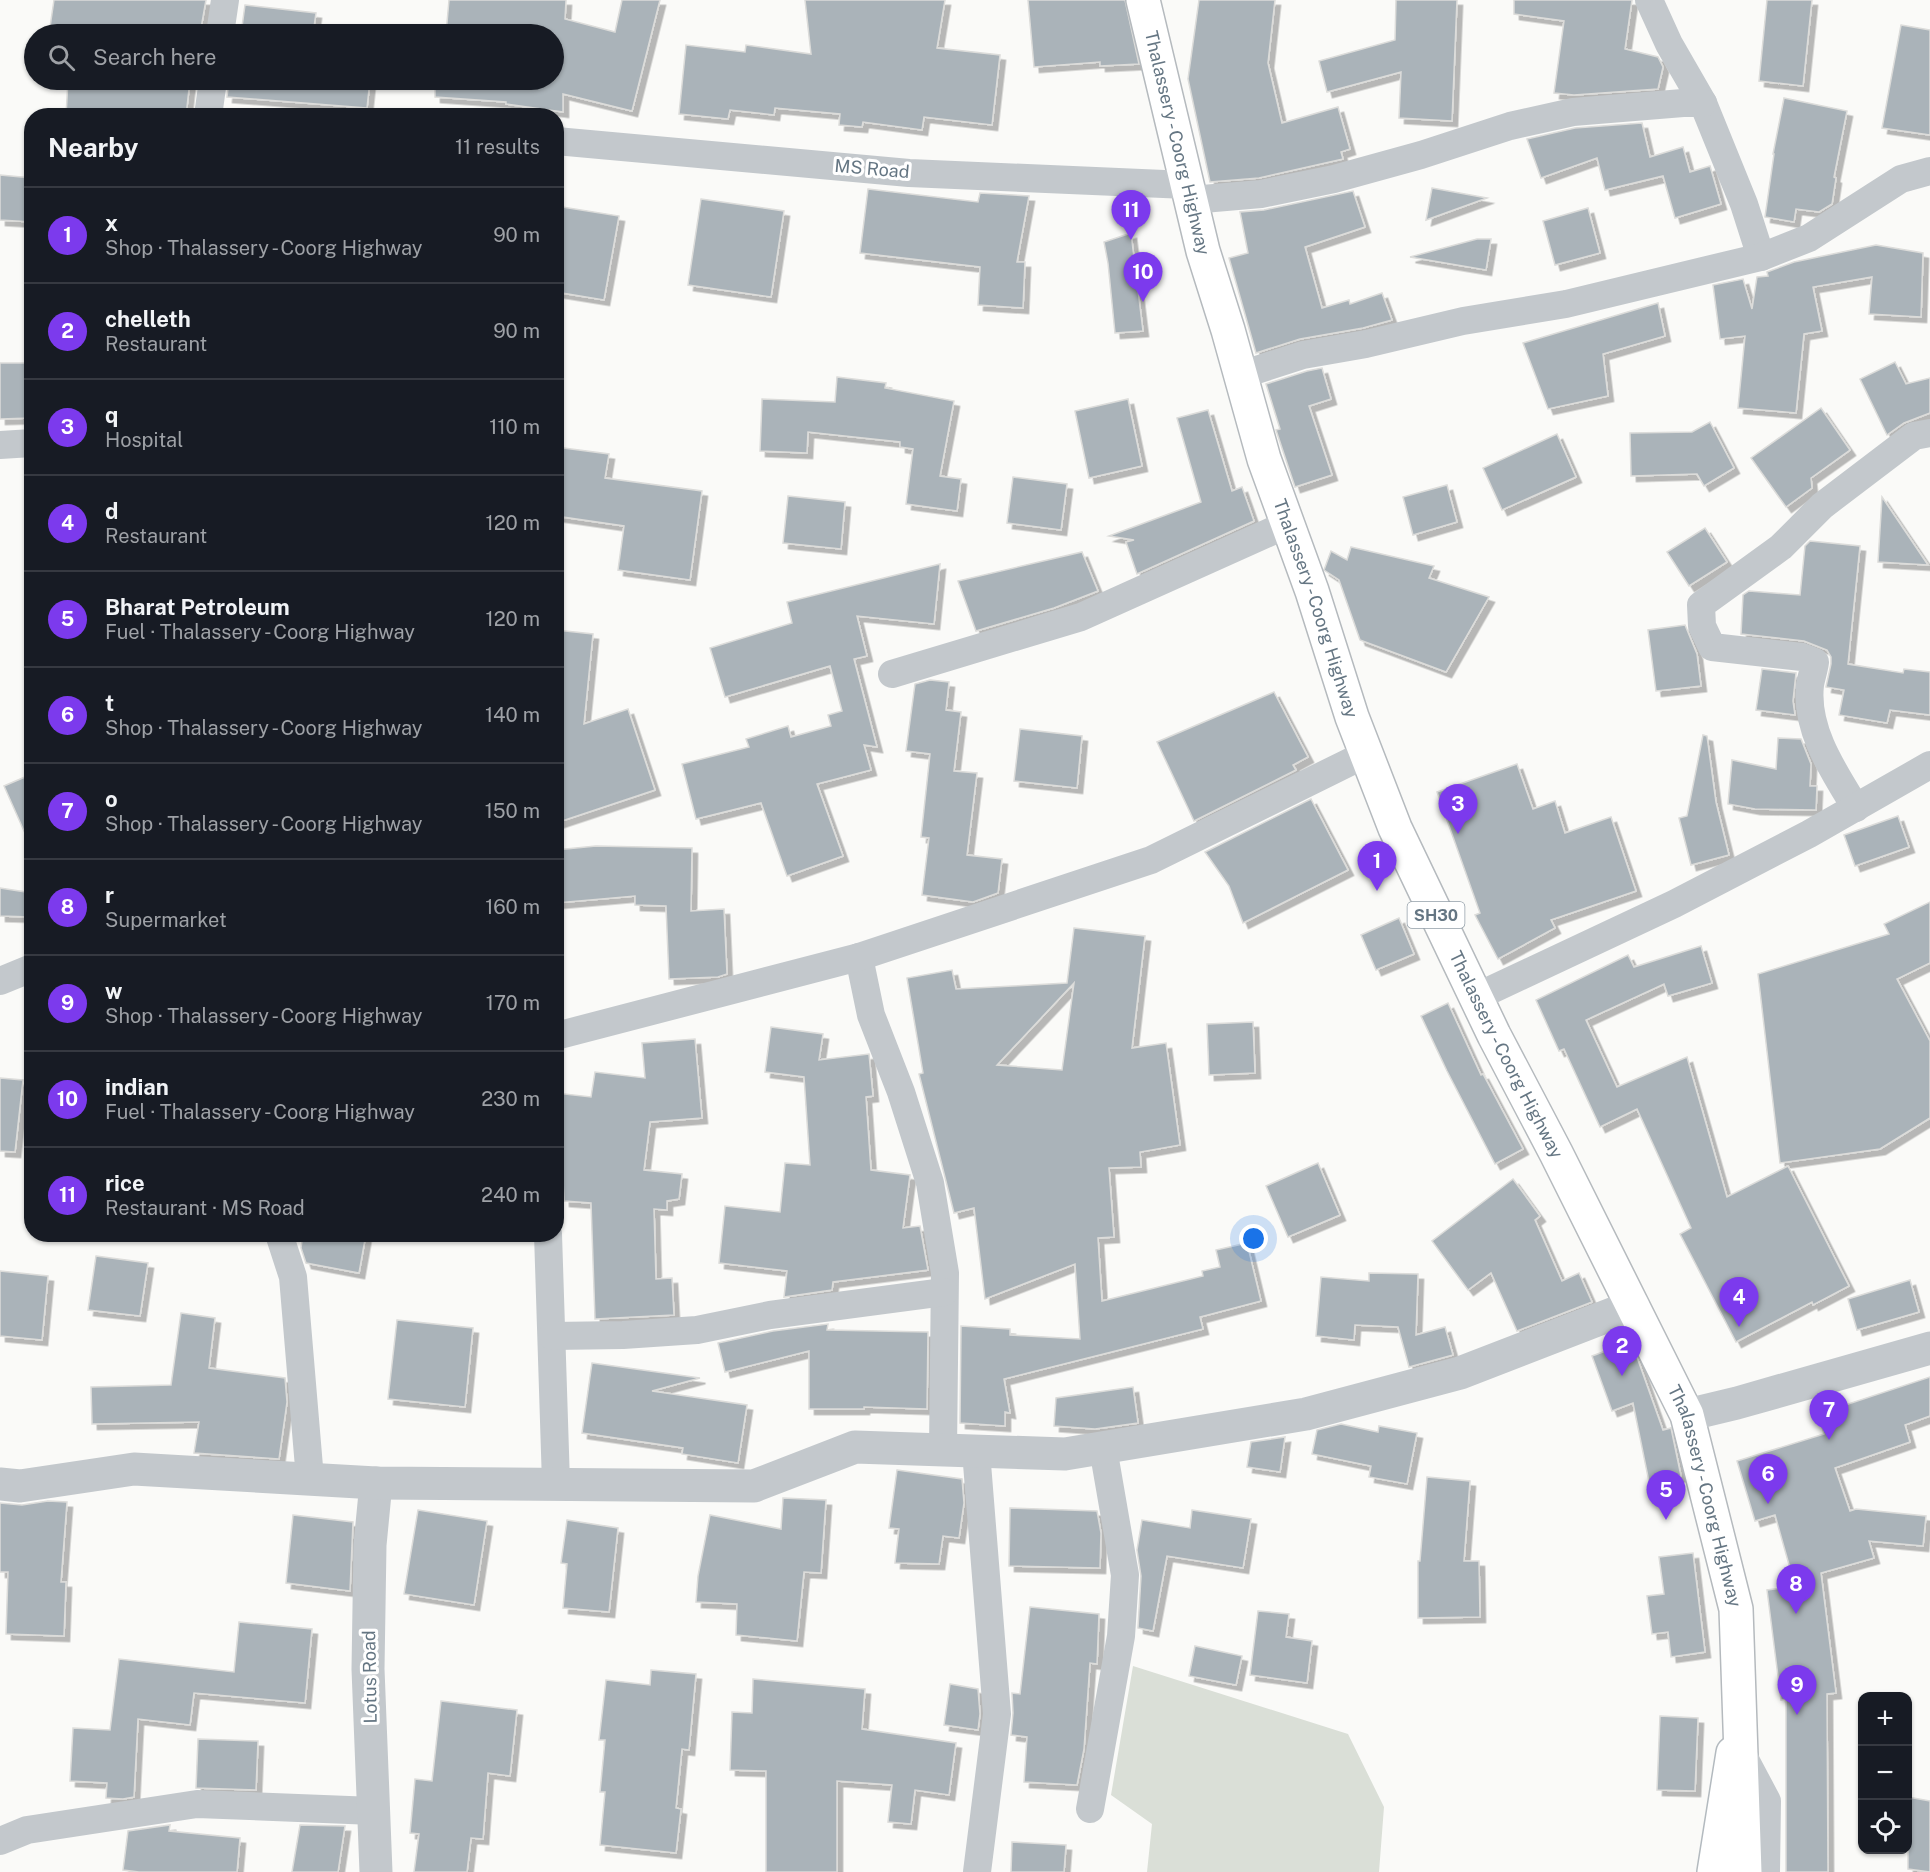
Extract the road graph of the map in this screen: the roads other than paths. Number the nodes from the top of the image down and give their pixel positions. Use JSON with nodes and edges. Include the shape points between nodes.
{"nodes":[{"id":1,"x":225,"y":0,"type":"edge"},
{"id":2,"x":1143,"y":0,"type":"edge"},
{"id":3,"x":1649,"y":0,"type":"edge"},
{"id":4,"x":221,"y":24,"type":"edge"},
{"id":5,"x":212,"y":90,"type":"edge"},
{"id":6,"x":1703,"y":103,"type":"junction"},
{"id":7,"x":209,"y":108,"type":"edge"},
{"id":8,"x":564,"y":142,"type":"edge"},
{"id":9,"x":1930,"y":171,"type":"edge"},
{"id":10,"x":1189,"y":192,"type":"junction"},
{"id":11,"x":1761,"y":257,"type":"junction"},
{"id":12,"x":1241,"y":375,"type":"junction"},
{"id":13,"x":1930,"y":433,"type":"edge"},
{"id":14,"x":24,"y":444,"type":"edge"},
{"id":15,"x":0,"y":445,"type":"edge"},
{"id":16,"x":1288,"y":524,"type":"junction"},
{"id":17,"x":892,"y":674,"type":"dead end"},
{"id":18,"x":1366,"y":754,"type":"junction"},
{"id":19,"x":1930,"y":765,"type":"edge"},
{"id":20,"x":1856,"y":808,"type":"junction"},
{"id":21,"x":860,"y":957,"type":"junction"},
{"id":22,"x":24,"y":971,"type":"edge"},
{"id":23,"x":0,"y":981,"type":"edge"},
{"id":24,"x":1476,"y":997,"type":"junction"},
{"id":25,"x":564,"y":1034,"type":"edge"},
{"id":26,"x":282,"y":1242,"type":"edge"},
{"id":27,"x":548,"y":1242,"type":"edge"},
{"id":28,"x":944,"y":1293,"type":"junction"},
{"id":29,"x":1633,"y":1306,"type":"junction"},
{"id":30,"x":552,"y":1336,"type":"junction"},
{"id":31,"x":1930,"y":1348,"type":"edge"},
{"id":32,"x":1687,"y":1415,"type":"junction"},
{"id":33,"x":1103,"y":1448,"type":"junction"},
{"id":34,"x":943,"y":1450,"type":"junction"},
{"id":35,"x":976,"y":1451,"type":"junction"},
{"id":36,"x":310,"y":1479,"type":"junction"},
{"id":37,"x":376,"y":1483,"type":"junction"},
{"id":38,"x":556,"y":1483,"type":"junction"},
{"id":39,"x":0,"y":1484,"type":"edge"},
{"id":40,"x":1739,"y":1715,"type":"junction"},
{"id":41,"x":1741,"y":1752,"type":"junction"},
{"id":42,"x":1090,"y":1809,"type":"dead end"},
{"id":43,"x":374,"y":1811,"type":"junction"},
{"id":44,"x":0,"y":1841,"type":"edge"},
{"id":45,"x":376,"y":1872,"type":"edge"},
{"id":46,"x":977,"y":1872,"type":"edge"},
{"id":47,"x":1714,"y":1872,"type":"edge"},
{"id":48,"x":1745,"y":1872,"type":"edge"},
{"id":49,"x":1766,"y":1872,"type":"edge"}],
"edges":[{"from":1,"to":4,"type":"street"},
{"from":2,"to":10,"type":"main road","name":"Thalassery - Coorg Highway","number":"SH30"},
{"from":3,"to":6,"type":"street"},
{"from":5,"to":7,"type":"street"},
{"from":6,"to":10,"type":"street","name":"MS Road","via":[[1573,112],[1510,126],[1334,179],[1261,194]]},
{"from":6,"to":11,"type":"street"},
{"from":8,"to":10,"type":"street","name":"MS Road"},
{"from":9,"to":11,"type":"street","via":[[1901,179],[1809,237]]},
{"from":10,"to":12,"type":"main road","name":"Thalassery - Coorg Highway","number":"SH30"},
{"from":11,"to":12,"type":"street","via":[[1566,304],[1302,355]]},
{"from":12,"to":16,"type":"main road","name":"Thalassery - Coorg Highway","number":"SH30","via":[[1264,459]]},
{"from":13,"to":20,"type":"street","via":[[1914,436],[1822,506],[1781,548],[1701,605],[1702,626],[1712,647],[1802,657],[1815,662],[1810,687],[1812,724],[1833,771]]},
{"from":14,"to":15,"type":"street"},
{"from":16,"to":17,"type":"street","via":[[1081,617]]},
{"from":16,"to":18,"type":"main road","name":"Thalassery - Coorg Highway","number":"SH30"},
{"from":18,"to":21,"type":"street","via":[[1151,860]]},
{"from":18,"to":24,"type":"main road","name":"Thalassery - Coorg Highway","number":"SH30","via":[[1395,828]]},
{"from":19,"to":20,"type":"street"},
{"from":20,"to":24,"type":"street","via":[[1674,904]]},
{"from":21,"to":25,"type":"street"},
{"from":21,"to":28,"type":"street","via":[[871,1015],[930,1183],[945,1273]]},
{"from":22,"to":23,"type":"street"},
{"from":24,"to":29,"type":"main road","name":"Thalassery - Coorg Highway","number":"SH30"},
{"from":26,"to":36,"type":"street","via":[[293,1277]]},
{"from":27,"to":30,"type":"street"},
{"from":28,"to":30,"type":"street","via":[[770,1315],[697,1330]]},
{"from":28,"to":34,"type":"street"},
{"from":29,"to":32,"type":"main road","name":"Thalassery - Coorg Highway","number":"SH30"},
{"from":29,"to":33,"type":"street","via":[[1460,1373],[1306,1414]]},
{"from":30,"to":38,"type":"street"},
{"from":31,"to":32,"type":"street"},
{"from":32,"to":40,"type":"main road","name":"Thalassery - Coorg Highway","number":"SH30","via":[[1736,1609]]},
{"from":33,"to":35,"type":"street","via":[[1065,1454]]},
{"from":33,"to":42,"type":"street","via":[[1125,1575],[1121,1636]]},
{"from":34,"to":35,"type":"street"},
{"from":34,"to":38,"type":"street","via":[[855,1447],[754,1486]]},
{"from":35,"to":46,"type":"street","via":[[997,1714]]},
{"from":36,"to":37,"type":"street"},
{"from":36,"to":39,"type":"street","via":[[134,1469],[20,1486]]},
{"from":37,"to":38,"type":"street"},
{"from":37,"to":43,"type":"street","name":"Lotus Road","via":[[370,1545],[368,1658]]},
{"from":40,"to":41,"type":"main road","name":"Thalassery - Coorg Highway","number":"SH30"},
{"from":40,"to":47,"type":"main road"},
{"from":41,"to":48,"type":"main road","name":"Thalassery - Coorg Highway","number":"SH30"},
{"from":41,"to":49,"type":"street","via":[[1767,1801]]},
{"from":43,"to":44,"type":"street","via":[[197,1804],[27,1830]]},
{"from":43,"to":45,"type":"street","name":"Lotus Road"}]}
